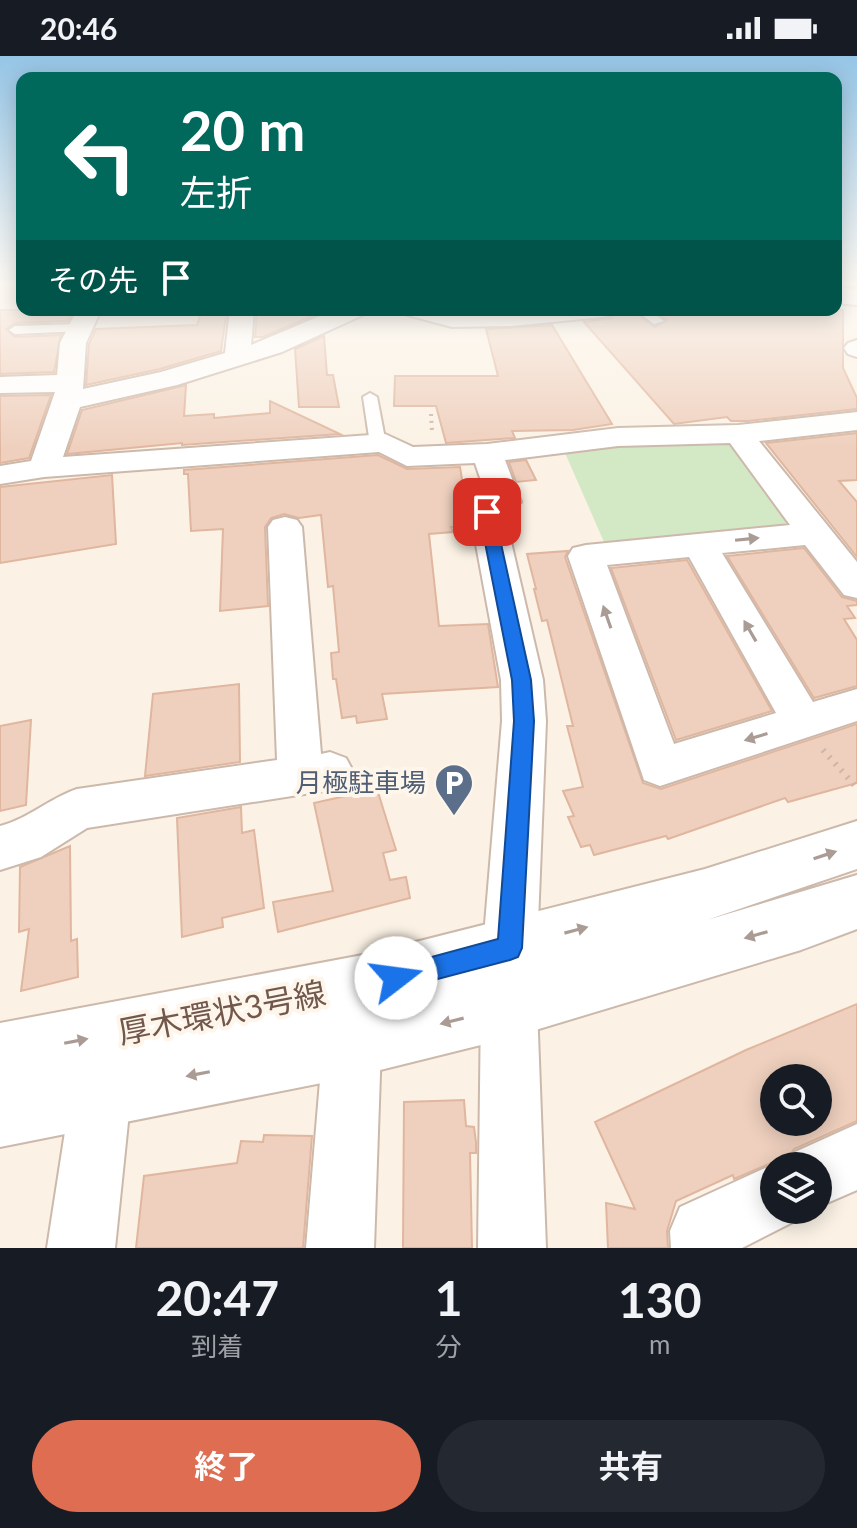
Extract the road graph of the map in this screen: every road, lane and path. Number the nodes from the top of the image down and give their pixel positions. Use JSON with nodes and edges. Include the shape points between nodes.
{"nodes":[{"id":1,"x":75,"y":338,"type":"edge"},
{"id":2,"x":239,"y":338,"type":"edge"},
{"id":3,"x":291,"y":338,"type":"edge"},
{"id":4,"x":237,"y":358,"type":"junction"},
{"id":5,"x":0,"y":385,"type":"edge"},
{"id":6,"x":68,"y":392,"type":"junction"},
{"id":7,"x":370,"y":397,"type":"dead end"},
{"id":8,"x":754,"y":400,"type":"dead end"},
{"id":9,"x":857,"y":421,"type":"edge"},
{"id":10,"x":789,"y":428,"type":"junction"},
{"id":11,"x":738,"y":434,"type":"junction"},
{"id":12,"x":378,"y":444,"type":"junction"},
{"id":13,"x":487,"y":453,"type":"junction"},
{"id":14,"x":44,"y":468,"type":"junction"},
{"id":15,"x":0,"y":475,"type":"edge"},
{"id":16,"x":285,"y":527,"type":"dead end"},
{"id":17,"x":814,"y":533,"type":"junction"},
{"id":18,"x":699,"y":544,"type":"junction"},
{"id":19,"x":857,"y":586,"type":"edge"},
{"id":20,"x":857,"y":705,"type":"edge"},
{"id":21,"x":811,"y":734,"type":"junction"},
{"id":22,"x":857,"y":788,"type":"edge"},
{"id":23,"x":857,"y":845,"type":"edge"},
{"id":24,"x":0,"y":848,"type":"edge"},
{"id":25,"x":857,"y":902,"type":"edge"},
{"id":26,"x":509,"y":978,"type":"junction"},
{"id":27,"x":352,"y":1045,"type":"junction"},
{"id":28,"x":0,"y":1056,"type":"edge"},
{"id":29,"x":101,"y":1093,"type":"junction"},
{"id":30,"x":0,"y":1113,"type":"edge"},
{"id":31,"x":857,"y":1156,"type":"edge"},
{"id":32,"x":832,"y":1168,"type":"edge"},
{"id":33,"x":760,"y":1204,"type":"edge"},
{"id":34,"x":81,"y":1248,"type":"edge"},
{"id":35,"x":340,"y":1248,"type":"edge"},
{"id":36,"x":512,"y":1248,"type":"edge"},
{"id":37,"x":705,"y":1248,"type":"edge"}],
"edges":[{"from":1,"to":6,"type":"street"},
{"from":2,"to":4,"type":"street"},
{"from":3,"to":4,"type":"street"},
{"from":4,"to":6,"type":"street","via":[[167,379]]},
{"from":5,"to":6,"type":"street"},
{"from":6,"to":14,"type":"street"},
{"from":7,"to":12,"type":"lane"},
{"from":8,"to":10,"type":"street"},
{"from":9,"to":10,"type":"street"},
{"from":10,"to":11,"type":"street"},
{"from":11,"to":13,"type":"street","via":[[604,438]]},
{"from":11,"to":17,"type":"street"},
{"from":12,"to":13,"type":"street","via":[[407,457]]},
{"from":12,"to":14,"type":"street"},
{"from":13,"to":26,"type":"street","via":[[505,502],[487,512],[522,680],[524,721]]},
{"from":14,"to":15,"type":"street"},
{"from":16,"to":24,"type":"street","via":[[304,602],[315,772],[77,809],[62,805],[24,842]]},
{"from":18,"to":17,"type":"street","one_way":true},
{"from":17,"to":19,"type":"street"},
{"from":21,"to":18,"type":"street","one_way":true},
{"from":21,"to":18,"type":"street","one_way":true,"via":[[660,767],[586,556]]},
{"from":20,"to":21,"type":"street"},
{"from":21,"to":22,"type":"path"},
{"from":26,"to":23,"type":"street","name":"厚木環状3号線","one_way":true,"via":[[705,895]]},
{"from":25,"to":26,"type":"street","name":"厚木環状3号線","one_way":true,"via":[[801,922]]},
{"from":26,"to":27,"type":"street","name":"厚木環状3号線","one_way":true},
{"from":28,"to":26,"type":"street","name":"厚木環状3号線","one_way":true,"via":[[368,985]]},
{"from":26,"to":36,"type":"street"},
{"from":27,"to":29,"type":"street","name":"厚木環状3号線","one_way":true},
{"from":27,"to":35,"type":"street"},
{"from":29,"to":30,"type":"street","name":"厚木環状3号線"},
{"from":29,"to":34,"type":"street"},
{"from":31,"to":32,"type":"street"},
{"from":33,"to":37,"type":"street","via":[[704,1231]]}]}
